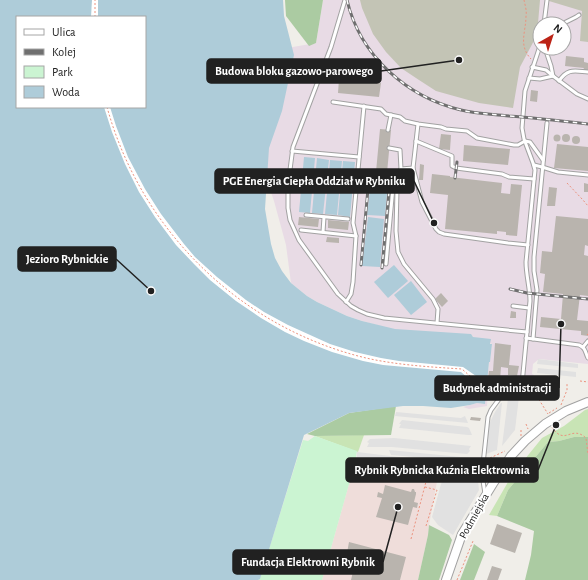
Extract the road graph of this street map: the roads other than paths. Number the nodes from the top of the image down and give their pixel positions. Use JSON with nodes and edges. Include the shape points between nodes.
{"nodes":[{"id":1,"x":345,"y":0,"type":"edge"},
{"id":2,"x":546,"y":0,"type":"edge"},
{"id":3,"x":579,"y":15,"type":"dead end"},
{"id":4,"x":545,"y":16,"type":"edge"},
{"id":5,"x":572,"y":19,"type":"edge"},
{"id":6,"x":536,"y":56,"type":"edge"},
{"id":7,"x":548,"y":56,"type":"edge"},
{"id":8,"x":532,"y":68,"type":"junction"},
{"id":9,"x":588,"y":72,"type":"edge"},
{"id":10,"x":552,"y":76,"type":"junction"},
{"id":11,"x":529,"y":78,"type":"junction"},
{"id":12,"x":560,"y":80,"type":"junction"},
{"id":13,"x":588,"y":99,"type":"edge"},
{"id":14,"x":333,"y":102,"type":"dead end"},
{"id":15,"x":364,"y":106,"type":"junction"},
{"id":16,"x":391,"y":115,"type":"junction"},
{"id":17,"x":547,"y":123,"type":"dead end"},
{"id":18,"x":418,"y":124,"type":"junction"},
{"id":19,"x":388,"y":130,"type":"dead end"},
{"id":20,"x":416,"y":140,"type":"junction"},
{"id":21,"x":525,"y":141,"type":"junction"},
{"id":22,"x":389,"y":148,"type":"dead end"},
{"id":23,"x":292,"y":151,"type":"junction"},
{"id":24,"x":359,"y":157,"type":"junction"},
{"id":25,"x":543,"y":160,"type":"junction"},
{"id":26,"x":534,"y":165,"type":"junction"},
{"id":27,"x":542,"y":167,"type":"junction"},
{"id":28,"x":413,"y":168,"type":"junction"},
{"id":29,"x":401,"y":169,"type":"junction"},
{"id":30,"x":358,"y":173,"type":"junction"},
{"id":31,"x":395,"y":175,"type":"junction"},
{"id":32,"x":588,"y":175,"type":"edge"},
{"id":33,"x":534,"y":179,"type":"junction"},
{"id":34,"x":306,"y":215,"type":"dead end"},
{"id":35,"x":324,"y":217,"type":"junction"},
{"id":36,"x":348,"y":219,"type":"dead end"},
{"id":37,"x":301,"y":230,"type":"dead end"},
{"id":38,"x":323,"y":232,"type":"junction"},
{"id":39,"x":356,"y":236,"type":"junction"},
{"id":40,"x":528,"y":245,"type":"junction"},
{"id":41,"x":386,"y":264,"type":"dead end"},
{"id":42,"x":346,"y":302,"type":"junction"},
{"id":43,"x":513,"y":306,"type":"dead end"},
{"id":44,"x":529,"y":308,"type":"junction"},
{"id":45,"x":437,"y":323,"type":"junction"},
{"id":46,"x":534,"y":325,"type":"junction"},
{"id":47,"x":527,"y":331,"type":"junction"},
{"id":48,"x":526,"y":338,"type":"junction"},
{"id":49,"x":533,"y":339,"type":"junction"},
{"id":50,"x":588,"y":341,"type":"edge"},
{"id":51,"x":583,"y":347,"type":"junction"},
{"id":52,"x":588,"y":358,"type":"edge"},
{"id":53,"x":522,"y":384,"type":"dead end"},
{"id":54,"x":508,"y":387,"type":"dead end"},
{"id":55,"x":588,"y":402,"type":"edge"},
{"id":56,"x":483,"y":461,"type":"junction"},
{"id":57,"x":506,"y":464,"type":"junction"},
{"id":58,"x":494,"y":482,"type":"junction"},
{"id":59,"x":485,"y":496,"type":"junction"},
{"id":60,"x":446,"y":580,"type":"edge"}],
"edges":[{"from":1,"to":23,"type":"lane","via":[[331,47]]},
{"from":2,"to":4,"type":"lane"},
{"from":3,"to":5,"type":"lane"},
{"from":6,"to":8,"type":"lane"},
{"from":7,"to":10,"type":"lane"},
{"from":8,"to":10,"type":"lane","via":[[546,70]]},
{"from":8,"to":11,"type":"lane"},
{"from":9,"to":12,"type":"lane","via":[[569,72]]},
{"from":10,"to":11,"type":"lane"},
{"from":10,"to":12,"type":"lane"},
{"from":11,"to":21,"type":"lane","via":[[522,122]]},
{"from":12,"to":13,"type":"lane","via":[[577,94]]},
{"from":14,"to":15,"type":"lane"},
{"from":15,"to":16,"type":"lane","via":[[381,109]]},
{"from":15,"to":24,"type":"lane"},
{"from":16,"to":18,"type":"lane"},
{"from":16,"to":19,"type":"lane"},
{"from":17,"to":25,"type":"lane"},
{"from":18,"to":20,"type":"lane"},
{"from":18,"to":21,"type":"lane","via":[[467,131],[477,138],[514,145]]},
{"from":20,"to":28,"type":"lane"},
{"from":20,"to":33,"type":"lane","via":[[452,156],[452,166],[456,168]]},
{"from":21,"to":25,"type":"lane","via":[[530,142]]},
{"from":21,"to":26,"type":"lane"},
{"from":22,"to":29,"type":"lane","via":[[400,150]]},
{"from":23,"to":24,"type":"lane"},
{"from":23,"to":42,"type":"lane","via":[[287,200],[290,220],[299,240]]},
{"from":24,"to":30,"type":"lane"},
{"from":25,"to":27,"type":"lane"},
{"from":26,"to":27,"type":"lane"},
{"from":26,"to":33,"type":"lane"},
{"from":27,"to":32,"type":"lane","via":[[558,172]]},
{"from":27,"to":46,"type":"lane","via":[[534,257],[537,290]]},
{"from":28,"to":29,"type":"lane"},
{"from":28,"to":40,"type":"lane","via":[[422,202],[439,232]]},
{"from":29,"to":31,"type":"lane"},
{"from":30,"to":31,"type":"lane","via":[[388,177]]},
{"from":30,"to":39,"type":"lane","via":[[353,223]]},
{"from":31,"to":41,"type":"lane"},
{"from":31,"to":45,"type":"lane","via":[[398,252],[404,264],[433,299],[438,309]]},
{"from":33,"to":40,"type":"lane"},
{"from":34,"to":35,"type":"lane"},
{"from":35,"to":36,"type":"lane"},
{"from":35,"to":38,"type":"lane"},
{"from":37,"to":38,"type":"lane"},
{"from":38,"to":39,"type":"lane"},
{"from":39,"to":42,"type":"lane","via":[[352,290]]},
{"from":40,"to":44,"type":"lane","via":[[526,267],[530,291]]},
{"from":42,"to":45,"type":"lane","via":[[371,315]]},
{"from":43,"to":44,"type":"lane"},
{"from":44,"to":47,"type":"lane"},
{"from":45,"to":47,"type":"lane"},
{"from":46,"to":47,"type":"lane"},
{"from":46,"to":49,"type":"lane"},
{"from":47,"to":48,"type":"lane"},
{"from":48,"to":49,"type":"lane"},
{"from":48,"to":53,"type":"lane"},
{"from":49,"to":51,"type":"lane","via":[[574,343]]},
{"from":50,"to":51,"type":"lane"},
{"from":51,"to":52,"type":"lane"},
{"from":54,"to":56,"type":"lane","via":[[488,417]]},
{"from":55,"to":57,"type":"street","name":"Podmiejska","via":[[548,418],[521,444]]},
{"from":56,"to":57,"type":"lane","via":[[494,466]]},
{"from":56,"to":58,"type":"lane","via":[[486,472]]},
{"from":56,"to":59,"type":"lane"},
{"from":57,"to":58,"type":"street","name":"Podmiejska"},
{"from":58,"to":59,"type":"street","name":"Podmiejska"},
{"from":59,"to":60,"type":"street","name":"Podmiejska","via":[[462,534]]}]}
